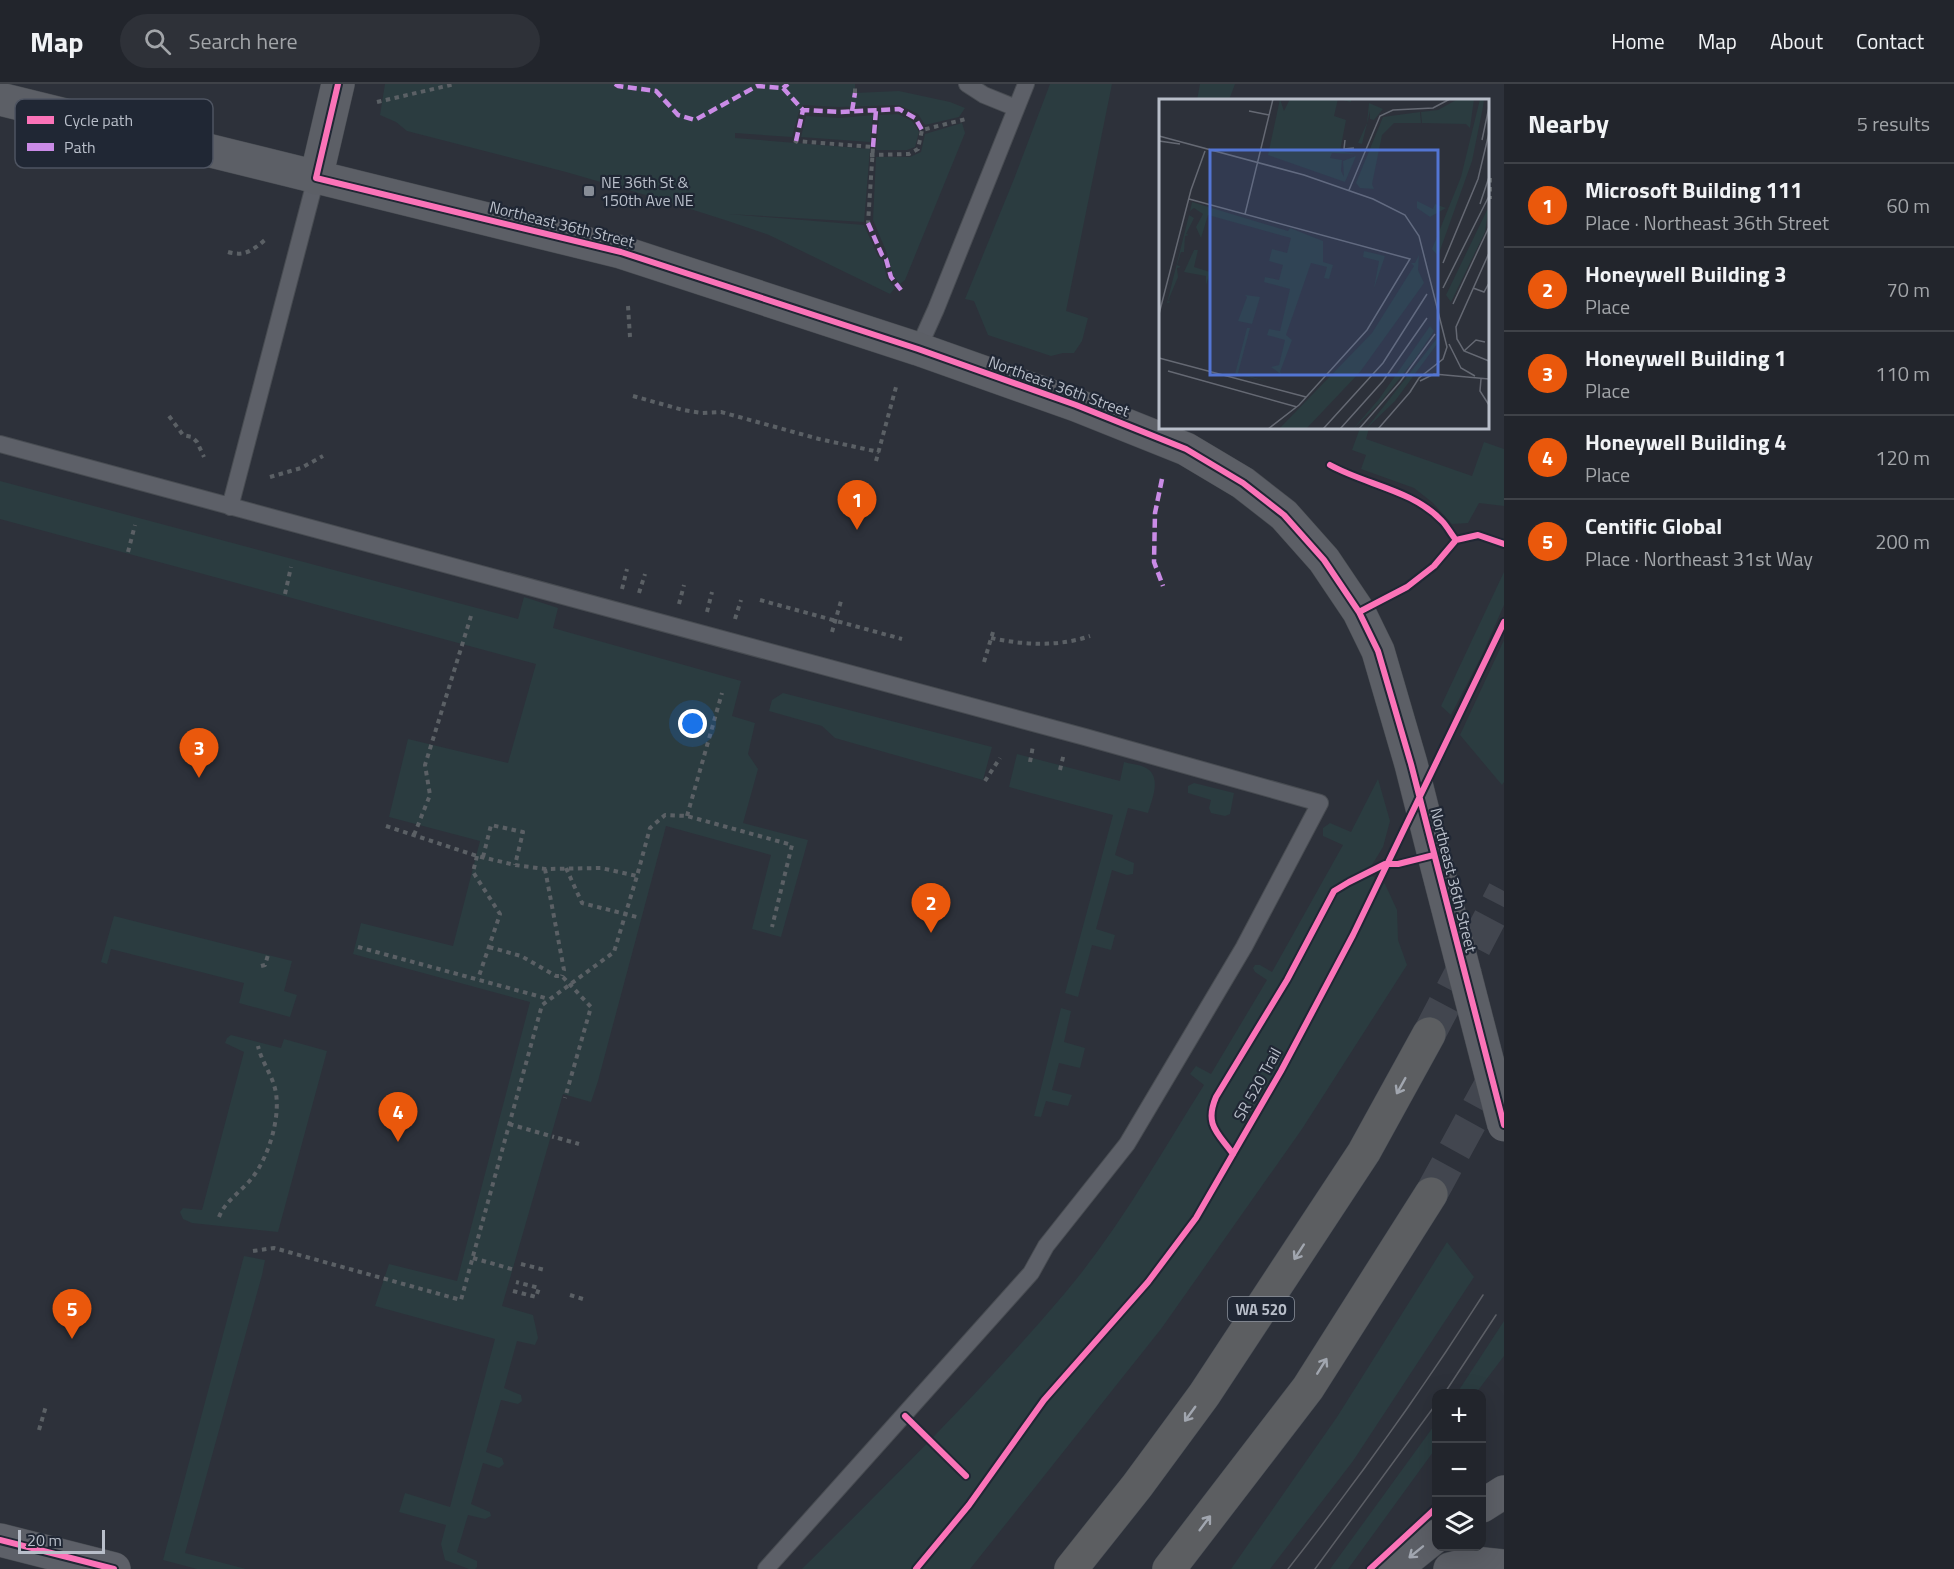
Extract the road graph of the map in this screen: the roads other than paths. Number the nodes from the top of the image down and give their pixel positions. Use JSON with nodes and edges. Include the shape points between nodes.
{"nodes":[{"id":1,"x":338,"y":84,"type":"edge"},
{"id":2,"x":967,"y":84,"type":"edge"},
{"id":3,"x":1026,"y":84,"type":"edge"},
{"id":4,"x":0,"y":99,"type":"edge"},
{"id":5,"x":15,"y":103,"type":"edge"},
{"id":6,"x":1016,"y":108,"type":"junction"},
{"id":7,"x":213,"y":152,"type":"edge"},
{"id":8,"x":316,"y":178,"type":"junction"},
{"id":9,"x":918,"y":349,"type":"junction"},
{"id":10,"x":0,"y":444,"type":"edge"},
{"id":11,"x":230,"y":507,"type":"junction"},
{"id":12,"x":1429,"y":1034,"type":"tunnel mouth"},
{"id":13,"x":1504,"y":1125,"type":"edge"},
{"id":14,"x":1431,"y":1194,"type":"tunnel mouth"},
{"id":15,"x":1504,"y":1492,"type":"edge"},
{"id":16,"x":1486,"y":1503,"type":"edge"},
{"id":17,"x":1504,"y":1514,"type":"edge"},
{"id":18,"x":1504,"y":1524,"type":"edge"},
{"id":19,"x":0,"y":1540,"type":"edge"},
{"id":20,"x":1432,"y":1540,"type":"edge"},
{"id":21,"x":1504,"y":1566,"type":"edge"},
{"id":22,"x":114,"y":1569,"type":"edge"},
{"id":23,"x":766,"y":1569,"type":"edge"},
{"id":24,"x":1071,"y":1569,"type":"edge"},
{"id":25,"x":1169,"y":1569,"type":"edge"},
{"id":26,"x":1395,"y":1569,"type":"edge"},
{"id":27,"x":1450,"y":1569,"type":"edge"}],
"edges":[{"from":1,"to":8,"type":"street"},
{"from":2,"to":6,"type":"lane"},
{"from":3,"to":6,"type":"lane"},
{"from":4,"to":5,"type":"street","name":"Northeast 36th Street"},
{"from":6,"to":9,"type":"lane"},
{"from":7,"to":8,"type":"street","name":"Northeast 36th Street"},
{"from":8,"to":9,"type":"street","name":"Northeast 36th Street","via":[[621,252]]},
{"from":8,"to":11,"type":"lane"},
{"from":9,"to":13,"type":"street","name":"Northeast 36th Street","bridge":true,"via":[[1186,449],[1243,483],[1284,515],[1324,560],[1359,612],[1378,651]]},
{"from":10,"to":11,"type":"lane"},
{"from":11,"to":23,"type":"lane","via":[[1320,803],[1244,947],[1128,1144],[1046,1246],[1031,1273]]},
{"from":12,"to":24,"type":"highway","number":"WA 520","one_way":true,"via":[[1364,1152],[1204,1395]]},
{"from":25,"to":14,"type":"highway","one_way":true,"via":[[1308,1388]]},
{"from":15,"to":16,"type":"street"},
{"from":17,"to":18,"type":"street"},
{"from":19,"to":22,"type":"street"},
{"from":20,"to":26,"type":"street","one_way":true},
{"from":21,"to":27,"type":"street","via":[[1474,1563]]}]}
